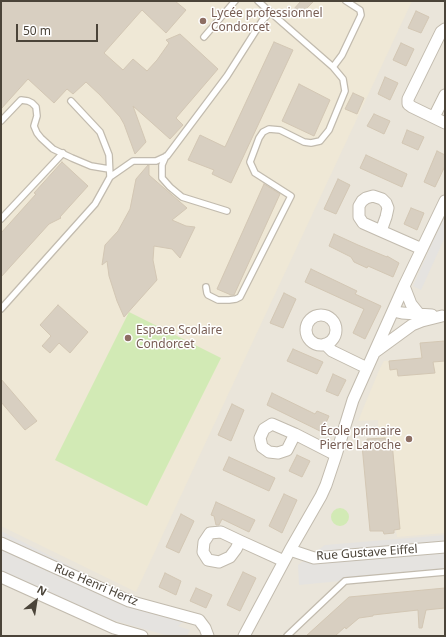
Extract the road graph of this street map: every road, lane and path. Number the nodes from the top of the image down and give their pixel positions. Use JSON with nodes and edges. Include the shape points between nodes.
{"nodes":[{"id":1,"x":235,"y":1,"type":"edge"},
{"id":2,"x":258,"y":1,"type":"edge"},
{"id":3,"x":346,"y":1,"type":"edge"},
{"id":4,"x":270,"y":12,"type":"junction"},
{"id":5,"x":445,"y":29,"type":"edge"},
{"id":6,"x":204,"y":37,"type":"dead end"},
{"id":7,"x":333,"y":67,"type":"junction"},
{"id":8,"x":445,"y":95,"type":"edge"},
{"id":9,"x":71,"y":101,"type":"dead end"},
{"id":10,"x":434,"y":117,"type":"junction"},
{"id":11,"x":1,"y":121,"type":"edge"},
{"id":12,"x":445,"y":122,"type":"edge"},
{"id":13,"x":63,"y":154,"type":"junction"},
{"id":14,"x":167,"y":156,"type":"junction"},
{"id":15,"x":109,"y":169,"type":"junction"},
{"id":16,"x":110,"y":177,"type":"junction"},
{"id":17,"x":445,"y":201,"type":"edge"},
{"id":18,"x":227,"y":211,"type":"dead end"},
{"id":19,"x":1,"y":219,"type":"edge"},
{"id":20,"x":381,"y":231,"type":"dead end"},
{"id":21,"x":422,"y":250,"type":"junction"},
{"id":22,"x":404,"y":286,"type":"junction"},
{"id":23,"x":206,"y":287,"type":"dead end"},
{"id":24,"x":1,"y":309,"type":"edge"},
{"id":25,"x":393,"y":311,"type":"junction"},
{"id":26,"x":419,"y":314,"type":"junction"},
{"id":27,"x":444,"y":316,"type":"edge"},
{"id":28,"x":325,"y":344,"type":"dead end"},
{"id":29,"x":373,"y":353,"type":"junction"},
{"id":30,"x":367,"y":368,"type":"junction"},
{"id":31,"x":295,"y":434,"type":"dead end"},
{"id":32,"x":336,"y":455,"type":"junction"},
{"id":33,"x":240,"y":541,"type":"dead end"},
{"id":34,"x":1,"y":543,"type":"edge"},
{"id":35,"x":445,"y":547,"type":"edge"},
{"id":36,"x":290,"y":550,"type":"junction"},
{"id":37,"x":284,"y":561,"type":"junction"},
{"id":38,"x":445,"y":572,"type":"edge"},
{"id":39,"x":1,"y":577,"type":"edge"},
{"id":40,"x":142,"y":636,"type":"edge"},
{"id":41,"x":208,"y":636,"type":"edge"},
{"id":42,"x":244,"y":636,"type":"edge"},
{"id":43,"x":287,"y":636,"type":"edge"}],
"edges":[{"from":1,"to":6,"type":"lane"},
{"from":2,"to":4,"type":"lane"},
{"from":3,"to":7,"type":"lane","via":[[360,10],[361,15],[342,55]]},
{"from":4,"to":7,"type":"lane"},
{"from":4,"to":14,"type":"lane","via":[[227,76]]},
{"from":5,"to":10,"type":"street","via":[[441,32],[408,99],[408,104],[412,107]]},
{"from":7,"to":23,"type":"lane","via":[[343,79],[346,91],[329,130],[320,141],[304,142],[280,130],[269,129],[259,138],[250,162],[255,173],[291,196],[240,297],[218,300],[208,295]]},
{"from":8,"to":10,"type":"street"},
{"from":9,"to":15,"type":"lane","via":[[100,132],[109,155]]},
{"from":10,"to":12,"type":"street"},
{"from":11,"to":13,"type":"lane","via":[[22,100],[32,103],[36,108],[34,126],[37,133],[53,149]]},
{"from":13,"to":15,"type":"lane","via":[[91,166]]},
{"from":13,"to":19,"type":"lane"},
{"from":14,"to":16,"type":"lane","via":[[156,161],[133,161]]},
{"from":14,"to":18,"type":"lane","via":[[162,165],[162,178],[170,187],[182,197]]},
{"from":15,"to":16,"type":"lane"},
{"from":16,"to":24,"type":"lane","via":[[94,204]]},
{"from":17,"to":21,"type":"street"},
{"from":20,"to":21,"type":"street"},
{"from":21,"to":22,"type":"street"},
{"from":22,"to":25,"type":"street"},
{"from":22,"to":26,"type":"street","via":[[411,304]]},
{"from":25,"to":26,"type":"street"},
{"from":25,"to":29,"type":"street"},
{"from":26,"to":27,"type":"street"},
{"from":27,"to":29,"type":"street","via":[[412,325]]},
{"from":28,"to":30,"type":"street","via":[[332,351]]},
{"from":29,"to":30,"type":"street"},
{"from":30,"to":32,"type":"street","via":[[353,400]]},
{"from":31,"to":32,"type":"street"},
{"from":32,"to":36,"type":"street","via":[[321,496]]},
{"from":33,"to":37,"type":"street"},
{"from":34,"to":41,"type":"street","name":"Rue Henri Hertz","via":[[129,600],[199,620]]},
{"from":35,"to":36,"type":"street","name":"Rue Gustave Eiffel","via":[[314,558]]},
{"from":36,"to":37,"type":"street"},
{"from":37,"to":42,"type":"street"},
{"from":38,"to":43,"type":"lane","via":[[345,581]]},
{"from":39,"to":40,"type":"street","via":[[114,628]]}]}
